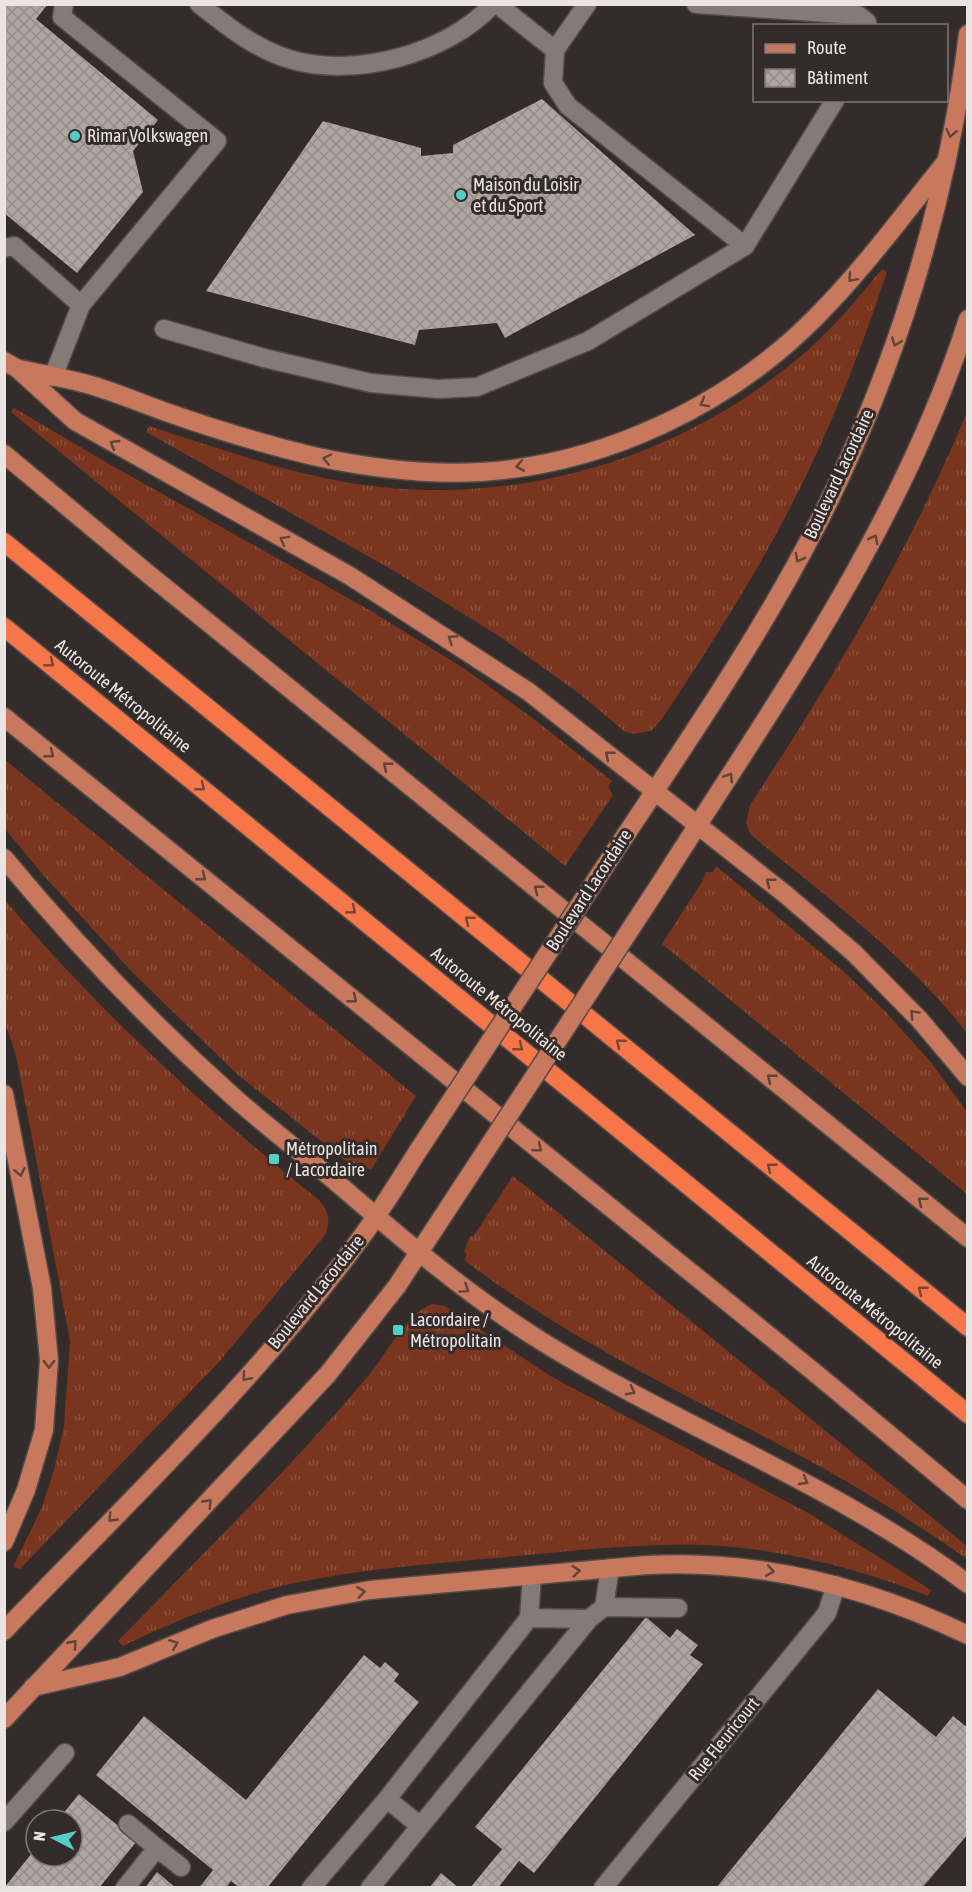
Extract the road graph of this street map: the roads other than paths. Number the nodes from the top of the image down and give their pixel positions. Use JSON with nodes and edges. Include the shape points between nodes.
{"nodes":[{"id":1,"x":64,"y":4,"type":"edge"},
{"id":2,"x":199,"y":4,"type":"edge"},
{"id":3,"x":495,"y":4,"type":"edge"},
{"id":4,"x":587,"y":4,"type":"edge"},
{"id":5,"x":696,"y":4,"type":"edge"},
{"id":6,"x":867,"y":24,"type":"edge"},
{"id":7,"x":968,"y":34,"type":"edge"},
{"id":8,"x":555,"y":50,"type":"junction"},
{"id":9,"x":834,"y":102,"type":"edge"},
{"id":10,"x":945,"y":164,"type":"junction"},
{"id":11,"x":745,"y":246,"type":"junction"},
{"id":12,"x":4,"y":248,"type":"edge"},
{"id":13,"x":81,"y":305,"type":"junction"},
{"id":14,"x":968,"y":319,"type":"edge"},
{"id":15,"x":164,"y":329,"type":"dead end"},
{"id":16,"x":11,"y":365,"type":"edge"},
{"id":17,"x":53,"y":377,"type":"junction"},
{"id":18,"x":4,"y":454,"type":"edge"},
{"id":19,"x":4,"y":542,"type":"edge"},
{"id":20,"x":4,"y":627,"type":"edge"},
{"id":21,"x":4,"y":717,"type":"edge"},
{"id":22,"x":654,"y":792,"type":"junction"},
{"id":23,"x":697,"y":826,"type":"junction"},
{"id":24,"x":4,"y":858,"type":"edge"},
{"id":25,"x":968,"y":1077,"type":"edge"},
{"id":26,"x":4,"y":1094,"type":"edge"},
{"id":27,"x":376,"y":1217,"type":"junction"},
{"id":28,"x":968,"y":1238,"type":"edge"},
{"id":29,"x":419,"y":1253,"type":"junction"},
{"id":30,"x":968,"y":1327,"type":"edge"},
{"id":31,"x":968,"y":1414,"type":"edge"},
{"id":32,"x":968,"y":1500,"type":"edge"},
{"id":33,"x":4,"y":1542,"type":"edge"},
{"id":34,"x":610,"y":1568,"type":"junction"},
{"id":35,"x":532,"y":1576,"type":"junction"},
{"id":36,"x":968,"y":1584,"type":"edge"},
{"id":37,"x":837,"y":1585,"type":"junction"},
{"id":38,"x":604,"y":1607,"type":"junction"},
{"id":39,"x":678,"y":1608,"type":"dead end"},
{"id":40,"x":529,"y":1618,"type":"junction"},
{"id":41,"x":589,"y":1619,"type":"junction"},
{"id":42,"x":4,"y":1631,"type":"edge"},
{"id":43,"x":968,"y":1635,"type":"edge"},
{"id":44,"x":33,"y":1687,"type":"junction"},
{"id":45,"x":4,"y":1719,"type":"edge"},
{"id":46,"x":64,"y":1753,"type":"dead end"},
{"id":47,"x":387,"y":1799,"type":"junction"},
{"id":48,"x":4,"y":1822,"type":"edge"},
{"id":49,"x":128,"y":1824,"type":"dead end"},
{"id":50,"x":419,"y":1825,"type":"junction"},
{"id":51,"x":157,"y":1848,"type":"junction"},
{"id":52,"x":181,"y":1867,"type":"dead end"},
{"id":53,"x":125,"y":1887,"type":"edge"},
{"id":54,"x":311,"y":1887,"type":"edge"},
{"id":55,"x":370,"y":1887,"type":"edge"},
{"id":56,"x":603,"y":1887,"type":"edge"}],
"edges":[{"from":1,"to":13,"type":"street","via":[[62,17],[217,141]]},
{"from":2,"to":3,"type":"street","via":[[258,46],[291,59],[325,65],[395,59],[429,48],[459,32]]},
{"from":3,"to":8,"type":"street"},
{"from":4,"to":8,"type":"street"},
{"from":5,"to":6,"type":"street","via":[[858,15]]},
{"from":7,"to":10,"type":"main road","name":"Boulevard Lacordaire","one_way":true},
{"from":8,"to":11,"type":"street","via":[[553,83],[568,106]]},
{"from":9,"to":11,"type":"street"},
{"from":10,"to":17,"type":"main road","one_way":true,"via":[[834,298],[761,366],[677,416],[629,438],[574,455],[483,472],[388,469],[258,442],[88,384]]},
{"from":10,"to":22,"type":"main road","name":"Boulevard Lacordaire","one_way":true,"via":[[902,327],[838,482],[795,566]]},
{"from":11,"to":15,"type":"street","via":[[588,341],[477,387],[438,389],[371,383]]},
{"from":12,"to":13,"type":"street","via":[[14,246]]},
{"from":13,"to":17,"type":"street"},
{"from":23,"to":14,"type":"main road","one_way":true,"via":[[796,675],[877,535],[915,454]]},
{"from":16,"to":17,"type":"main road"},
{"from":22,"to":16,"type":"main road","one_way":true,"via":[[479,657],[350,576],[75,421]]},
{"from":28,"to":18,"type":"main road","one_way":true},
{"from":30,"to":19,"type":"highway","one_way":true},
{"from":20,"to":31,"type":"highway","name":"Autoroute Métropolitaine","one_way":true},
{"from":21,"to":32,"type":"main road","one_way":true},
{"from":22,"to":23,"type":"main road"},
{"from":22,"to":27,"type":"main road","name":"Boulevard Lacordaire","bridge":true},
{"from":25,"to":23,"type":"main road","one_way":true,"via":[[919,1019],[854,953]]},
{"from":23,"to":29,"type":"main road","bridge":true},
{"from":24,"to":27,"type":"main road","via":[[161,1028],[237,1100]]},
{"from":26,"to":33,"type":"main road","one_way":true,"via":[[42,1288],[49,1360],[44,1430],[26,1490]]},
{"from":27,"to":29,"type":"main road"},
{"from":27,"to":42,"type":"main road","name":"Boulevard Lacordaire","one_way":true,"via":[[242,1382]]},
{"from":29,"to":36,"type":"main road","one_way":true,"via":[[443,1274],[537,1338],[797,1477]]},
{"from":44,"to":29,"type":"main road","one_way":true,"via":[[328,1374]]},
{"from":35,"to":34,"type":"main road","one_way":true},
{"from":34,"to":37,"type":"main road","one_way":true,"via":[[711,1563]]},
{"from":34,"to":38,"type":"street"},
{"from":35,"to":40,"type":"street"},
{"from":44,"to":35,"type":"main road","one_way":true,"via":[[120,1666],[212,1629],[287,1605],[370,1590]]},
{"from":37,"to":43,"type":"main road","via":[[908,1608]]},
{"from":37,"to":56,"type":"street","name":"Rue Fleuricourt","via":[[827,1613]]},
{"from":38,"to":39,"type":"street"},
{"from":38,"to":41,"type":"street"},
{"from":40,"to":41,"type":"street"},
{"from":40,"to":47,"type":"street"},
{"from":41,"to":50,"type":"street"},
{"from":44,"to":45,"type":"main road"},
{"from":46,"to":48,"type":"street"},
{"from":47,"to":50,"type":"street"},
{"from":47,"to":54,"type":"street"},
{"from":49,"to":51,"type":"street"},
{"from":50,"to":55,"type":"street"},
{"from":51,"to":52,"type":"street"},
{"from":51,"to":53,"type":"street"}]}
